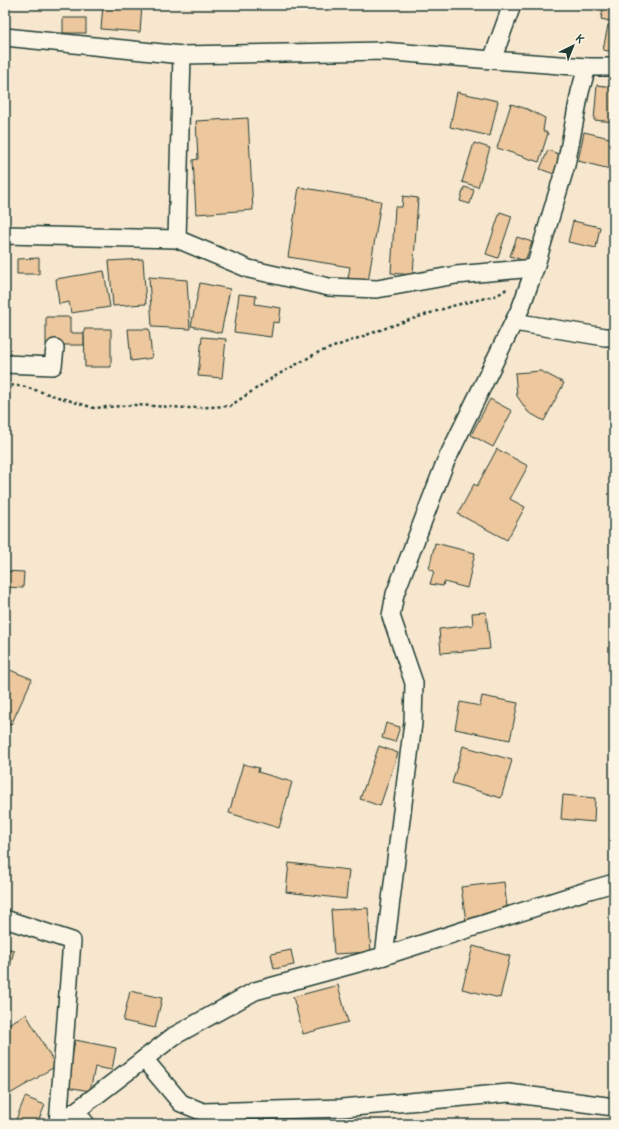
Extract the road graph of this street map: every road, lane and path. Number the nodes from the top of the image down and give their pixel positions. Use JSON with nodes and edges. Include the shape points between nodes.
{"nodes":[{"id":1,"x":512,"y":5,"type":"edge"},
{"id":2,"x":5,"y":37,"type":"edge"},
{"id":3,"x":182,"y":55,"type":"junction"},
{"id":4,"x":492,"y":60,"type":"junction"},
{"id":5,"x":587,"y":67,"type":"junction"},
{"id":6,"x":614,"y":67,"type":"edge"},
{"id":7,"x":5,"y":235,"type":"edge"},
{"id":8,"x":177,"y":239,"type":"junction"},
{"id":9,"x":535,"y":268,"type":"junction"},
{"id":10,"x":511,"y":286,"type":"dead end"},
{"id":11,"x":514,"y":322,"type":"junction"},
{"id":12,"x":614,"y":337,"type":"edge"},
{"id":13,"x":55,"y":348,"type":"dead end"},
{"id":14,"x":5,"y":364,"type":"edge"},
{"id":15,"x":5,"y":385,"type":"edge"},
{"id":16,"x":614,"y":883,"type":"edge"},
{"id":17,"x":5,"y":920,"type":"edge"},
{"id":18,"x":384,"y":956,"type":"junction"},
{"id":19,"x":144,"y":1059,"type":"junction"},
{"id":20,"x":614,"y":1106,"type":"edge"},
{"id":21,"x":81,"y":1118,"type":"edge"},
{"id":22,"x":58,"y":1124,"type":"edge"},
{"id":23,"x":62,"y":1124,"type":"edge"}],
"edges":[{"from":1,"to":4,"type":"street"},
{"from":2,"to":3,"type":"street"},
{"from":3,"to":4,"type":"street","via":[[382,51]]},
{"from":3,"to":8,"type":"street"},
{"from":4,"to":5,"type":"street"},
{"from":5,"to":6,"type":"street"},
{"from":5,"to":9,"type":"street","via":[[566,165]]},
{"from":7,"to":8,"type":"street"},
{"from":8,"to":9,"type":"street","via":[[249,268],[329,287],[377,288],[456,275]]},
{"from":9,"to":11,"type":"street"},
{"from":10,"to":15,"type":"path","via":[[498,295],[452,306],[317,353],[272,378],[230,406],[188,408],[135,405],[94,408],[22,386]]},
{"from":11,"to":12,"type":"street"},
{"from":11,"to":18,"type":"street","via":[[446,463],[395,594],[391,616],[414,683],[413,723]]},
{"from":13,"to":14,"type":"street","via":[[53,366]]},
{"from":16,"to":18,"type":"street"},
{"from":17,"to":22,"type":"street","via":[[72,941]]},
{"from":18,"to":19,"type":"street","via":[[255,991],[174,1036]]},
{"from":19,"to":20,"type":"street","via":[[181,1103],[203,1112],[342,1108],[509,1093]]},
{"from":19,"to":21,"type":"street"},
{"from":21,"to":23,"type":"street"}]}
